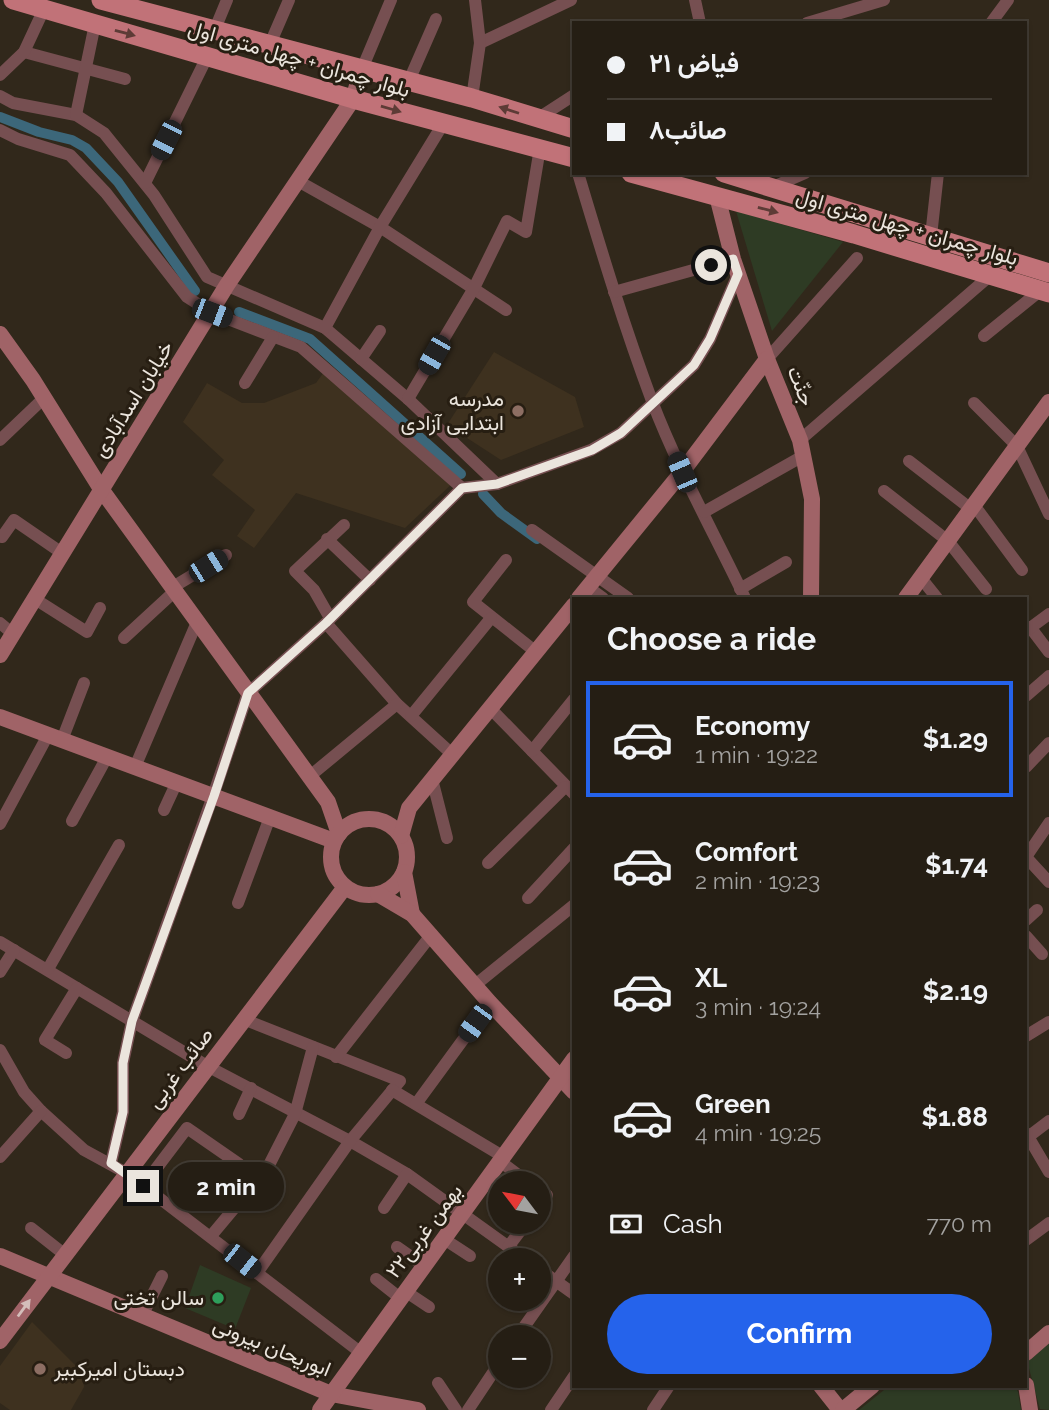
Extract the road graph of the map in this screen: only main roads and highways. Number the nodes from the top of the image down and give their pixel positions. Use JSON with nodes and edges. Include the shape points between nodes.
{"nodes":[{"id":1,"x":13,"y":0,"type":"edge"},
{"id":2,"x":112,"y":1,"type":"edge"},
{"id":3,"x":572,"y":128,"type":"edge"},
{"id":4,"x":572,"y":158,"type":"edge"},
{"id":5,"x":638,"y":175,"type":"edge"},
{"id":6,"x":732,"y":175,"type":"edge"},
{"id":7,"x":1046,"y":285,"type":"edge"}],
"edges":[{"from":1,"to":4,"type":"main road","name":"بلوار چمران + چهل متری اول","one_way":true},
{"from":3,"to":2,"type":"main road","name":"بلوار چمران + چهل متری اول","one_way":true},
{"from":5,"to":7,"type":"main road","name":"بلوار چمران + چهل متری اول","one_way":true},
{"from":6,"to":7,"type":"main road","name":"بلوار چمران + چهل متری اول","via":[[931,236]]}]}
